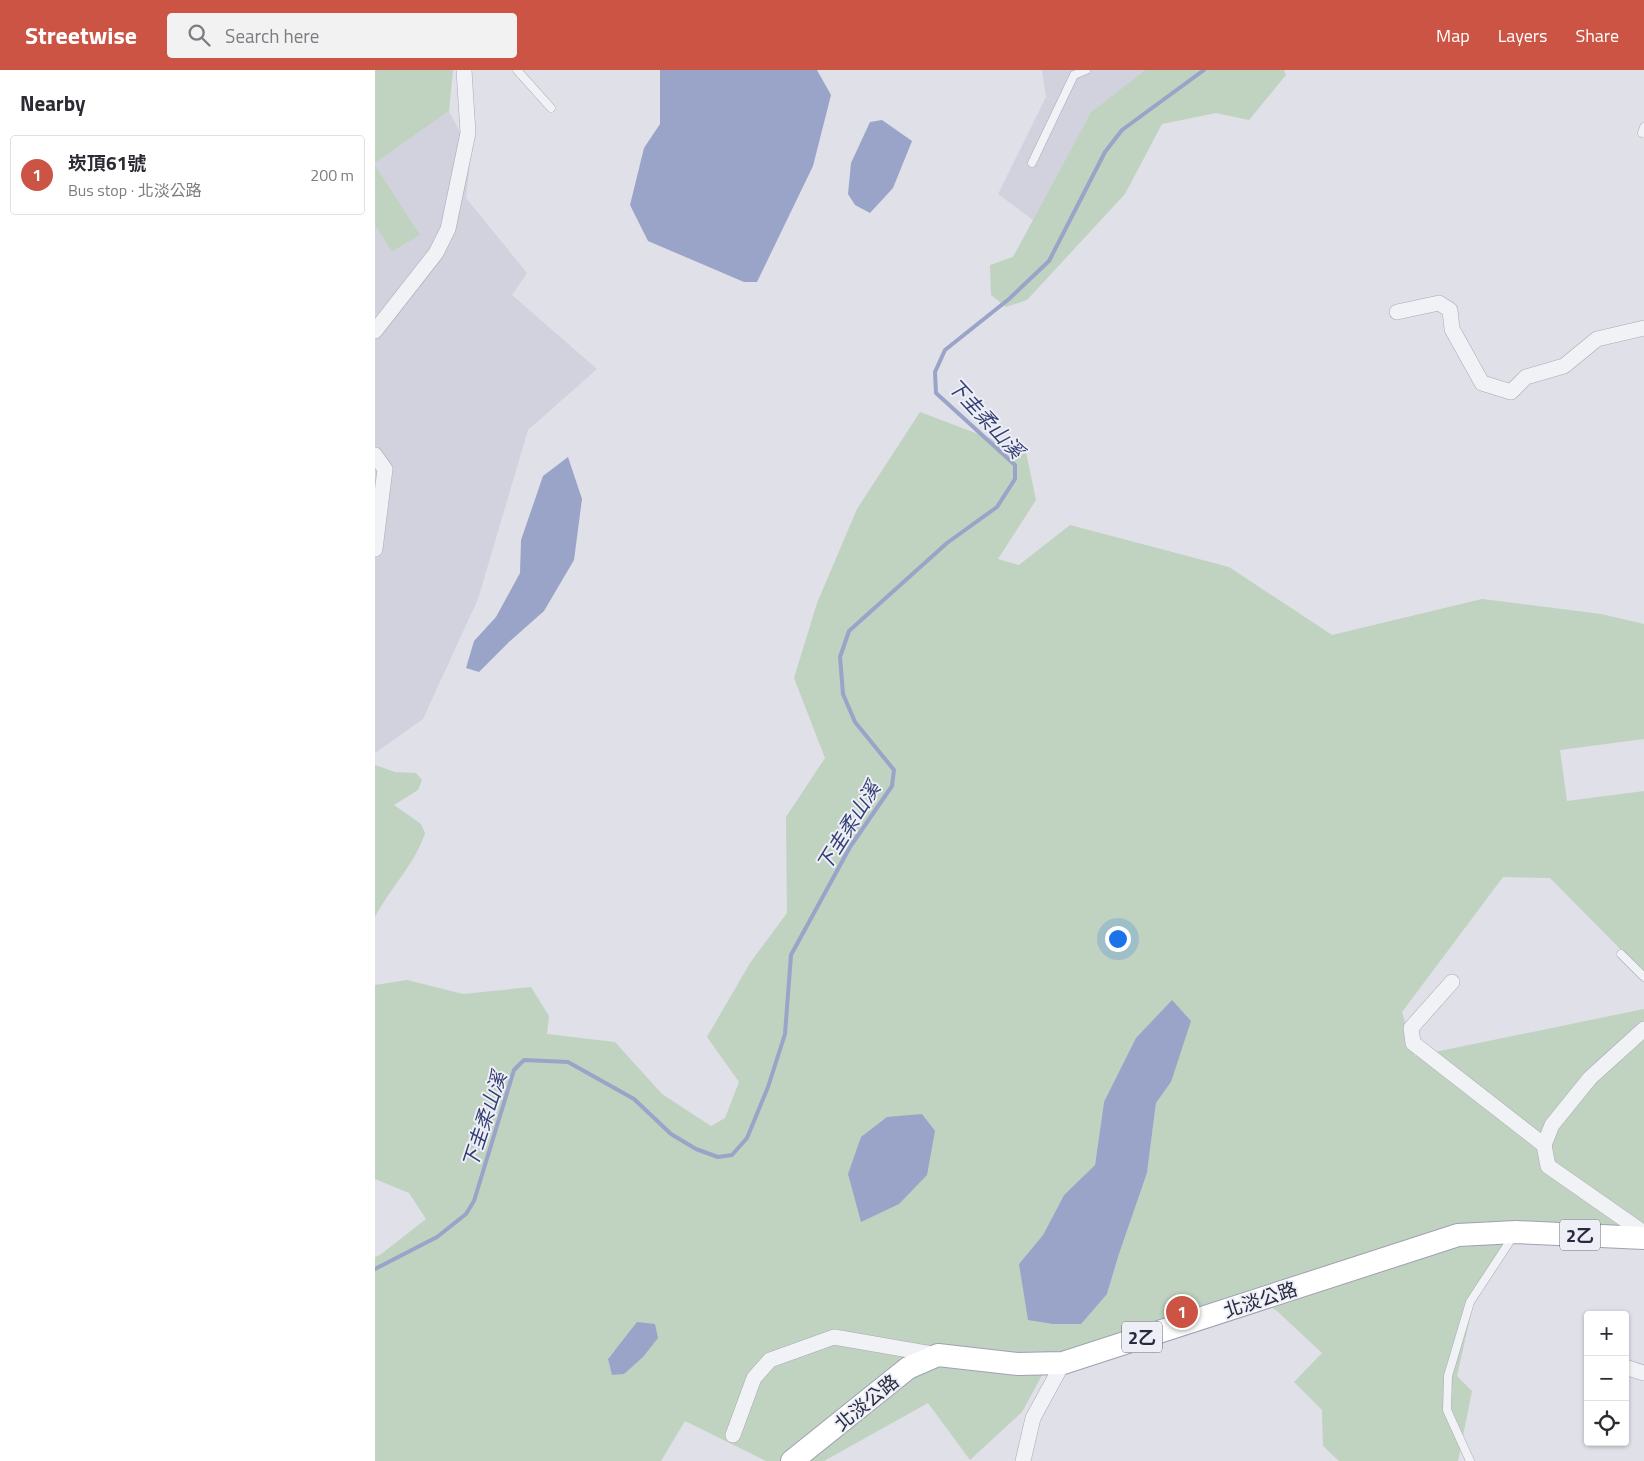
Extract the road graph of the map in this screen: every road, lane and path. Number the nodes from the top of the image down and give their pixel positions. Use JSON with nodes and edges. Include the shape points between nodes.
{"nodes":[{"id":1,"x":464,"y":70,"type":"edge"},
{"id":2,"x":517,"y":70,"type":"edge"},
{"id":3,"x":1086,"y":70,"type":"edge"},
{"id":4,"x":551,"y":108,"type":"dead end"},
{"id":5,"x":1032,"y":163,"type":"dead end"},
{"id":6,"x":1397,"y":312,"type":"dead end"},
{"id":7,"x":1644,"y":328,"type":"edge"},
{"id":8,"x":375,"y":331,"type":"edge"},
{"id":9,"x":375,"y":455,"type":"edge"},
{"id":10,"x":375,"y":549,"type":"edge"},
{"id":11,"x":1621,"y":954,"type":"dead end"},
{"id":12,"x":1644,"y":977,"type":"edge"},
{"id":13,"x":1452,"y":982,"type":"dead end"},
{"id":14,"x":1644,"y":1029,"type":"edge"},
{"id":15,"x":1544,"y":1145,"type":"junction"},
{"id":16,"x":1516,"y":1232,"type":"junction"},
{"id":17,"x":1644,"y":1233,"type":"edge"},
{"id":18,"x":1644,"y":1238,"type":"edge"},
{"id":19,"x":938,"y":1355,"type":"junction"},
{"id":20,"x":1063,"y":1363,"type":"junction"},
{"id":21,"x":1629,"y":1368,"type":"edge"},
{"id":22,"x":1644,"y":1373,"type":"edge"},
{"id":23,"x":733,"y":1435,"type":"dead end"},
{"id":24,"x":792,"y":1461,"type":"edge"},
{"id":25,"x":1023,"y":1461,"type":"edge"},
{"id":26,"x":1470,"y":1461,"type":"edge"}],
"edges":[{"from":1,"to":8,"type":"street","via":[[468,133],[448,229],[436,253]]},
{"from":2,"to":4,"type":"lane"},
{"from":3,"to":5,"type":"lane","via":[[1074,75]]},
{"from":6,"to":7,"type":"street","via":[[1439,303],[1450,310],[1452,329],[1482,383],[1511,392],[1526,377],[1564,366],[1597,339]]},
{"from":9,"to":10,"type":"street","via":[[385,469]]},
{"from":11,"to":12,"type":"lane"},
{"from":13,"to":15,"type":"street","via":[[1411,1028],[1413,1043]]},
{"from":14,"to":15,"type":"street","via":[[1590,1078],[1552,1125]]},
{"from":15,"to":17,"type":"street","via":[[1548,1166]]},
{"from":16,"to":18,"type":"main road","name":"北淡公路","number":"2乙"},
{"from":16,"to":20,"type":"main road","name":"北淡公路","number":"2乙","via":[[1458,1235]]},
{"from":16,"to":26,"type":"lane","via":[[1470,1302],[1448,1376],[1447,1410]]},
{"from":19,"to":20,"type":"main road","name":"北淡公路","number":"2乙","via":[[1018,1364]]},
{"from":19,"to":23,"type":"street","via":[[834,1338],[770,1360],[754,1378]]},
{"from":19,"to":24,"type":"main road","name":"北淡公路","number":"2乙","via":[[908,1368]]},
{"from":20,"to":25,"type":"street","via":[[1033,1418]]},
{"from":21,"to":22,"type":"street"}]}
